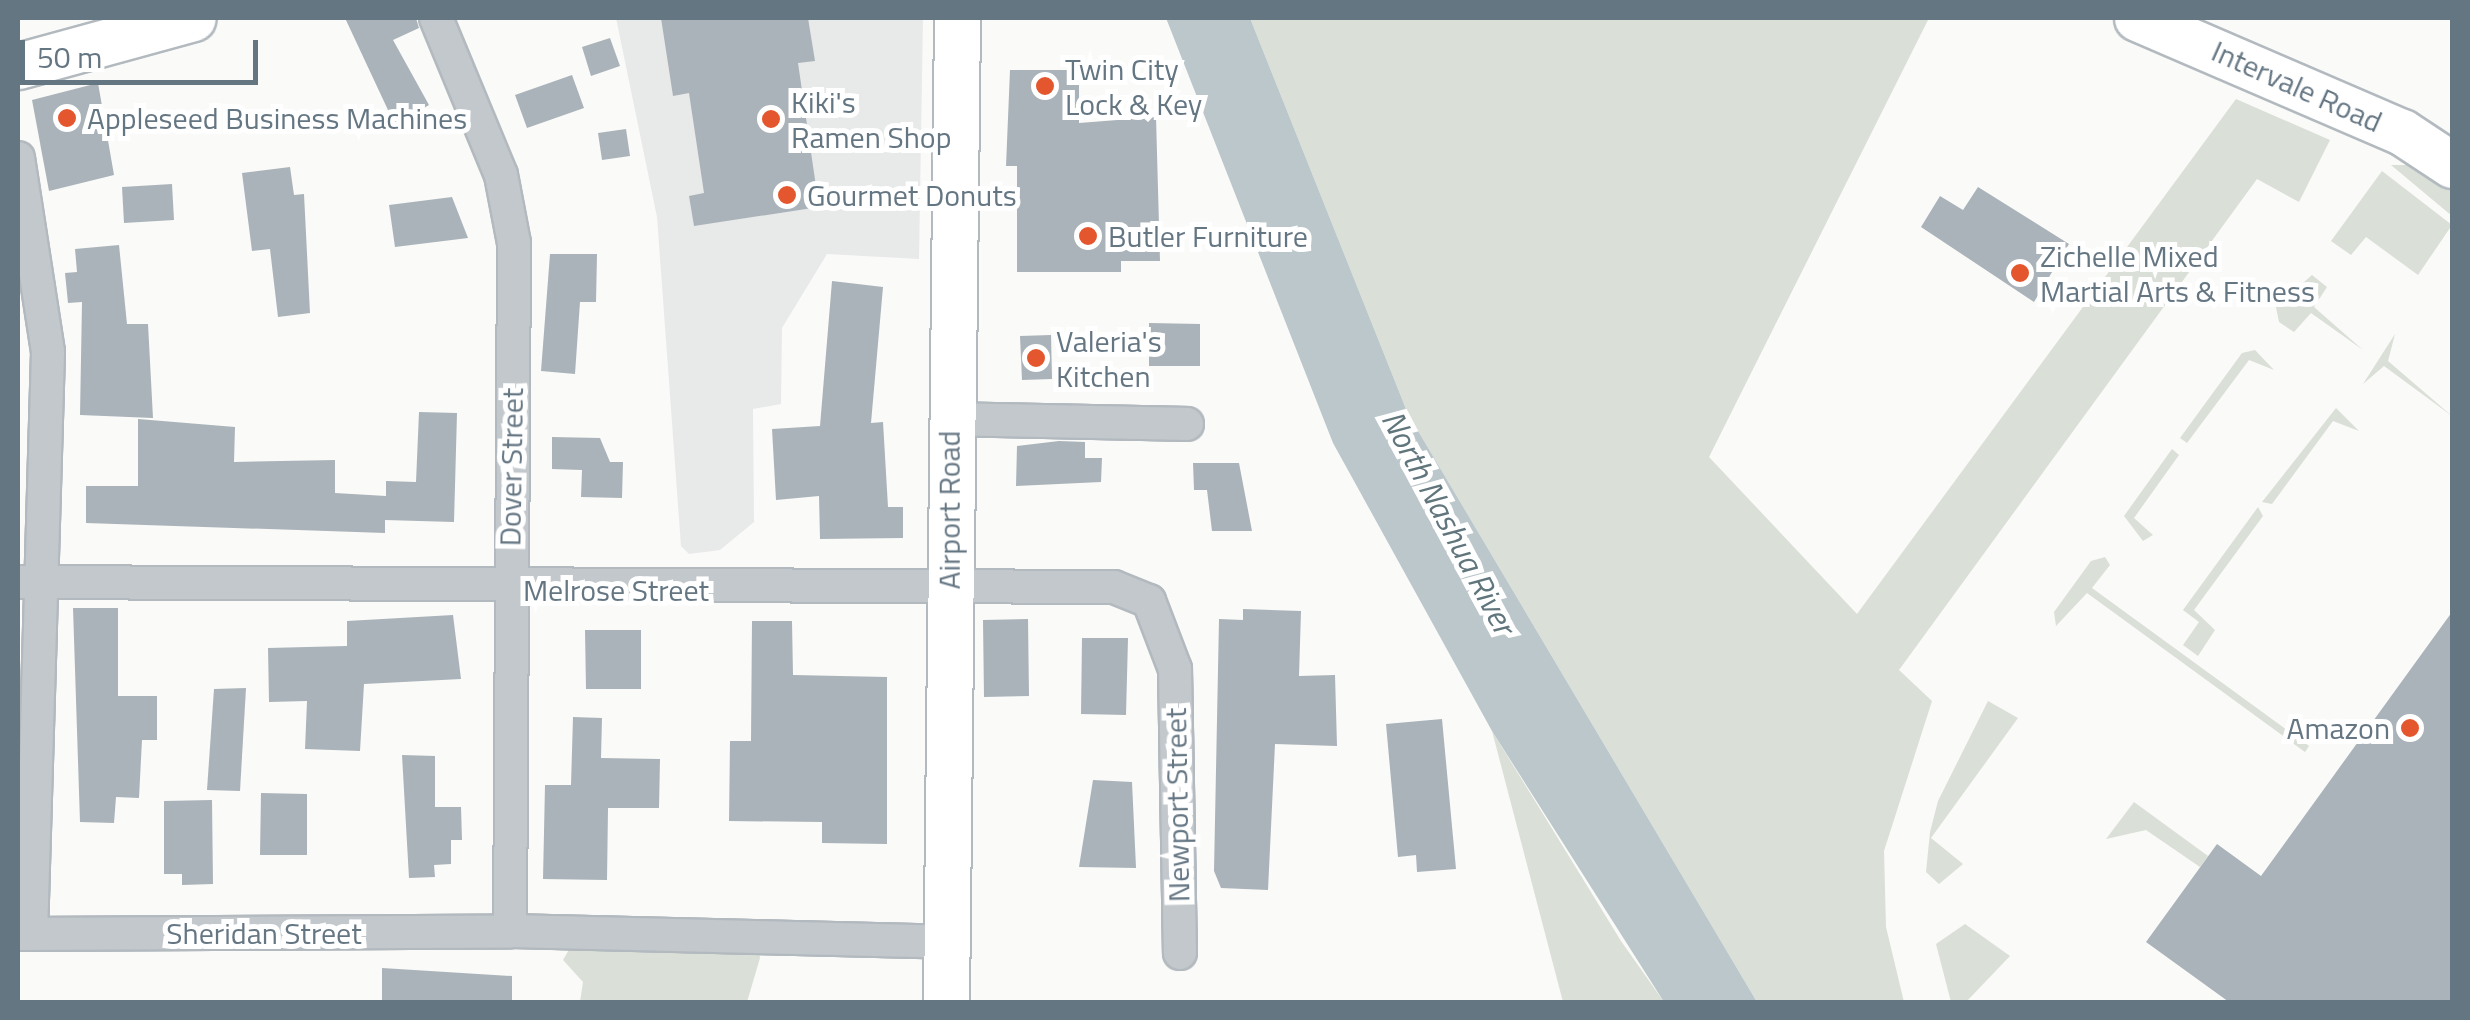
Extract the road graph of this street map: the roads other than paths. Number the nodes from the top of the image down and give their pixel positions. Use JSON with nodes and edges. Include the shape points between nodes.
{"nodes":[{"id":1,"x":192,"y":18,"type":"edge"},
{"id":2,"x":436,"y":18,"type":"edge"},
{"id":3,"x":957,"y":18,"type":"edge"},
{"id":4,"x":2137,"y":18,"type":"edge"},
{"id":5,"x":18,"y":66,"type":"edge"},
{"id":6,"x":18,"y":158,"type":"edge"},
{"id":7,"x":2452,"y":165,"type":"edge"},
{"id":8,"x":950,"y":419,"type":"junction"},
{"id":9,"x":1187,"y":424,"type":"dead end"},
{"id":10,"x":27,"y":582,"type":"edge"},
{"id":11,"x":949,"y":584,"type":"junction"},
{"id":12,"x":510,"y":590,"type":"junction"},
{"id":13,"x":1173,"y":657,"type":"joint"},
{"id":14,"x":510,"y":931,"type":"junction"},
{"id":15,"x":24,"y":934,"type":"edge"},
{"id":16,"x":947,"y":942,"type":"junction"},
{"id":17,"x":1180,"y":952,"type":"dead end"},
{"id":18,"x":946,"y":1002,"type":"edge"}],
"edges":[{"from":1,"to":5,"type":"main road"},
{"from":2,"to":12,"type":"street","name":"Dover Street","via":[[501,175],[514,243]]},
{"from":3,"to":8,"type":"main road","name":"Airport Road"},
{"from":4,"to":7,"type":"main road","name":"Intervale Road","via":[[2402,132]]},
{"from":6,"to":10,"type":"street","via":[[48,352]]},
{"from":8,"to":9,"type":"street"},
{"from":8,"to":11,"type":"main road","name":"Airport Road"},
{"from":10,"to":12,"type":"street","name":"Melrose Street"},
{"from":10,"to":15,"type":"street"},
{"from":11,"to":12,"type":"street","name":"Melrose Street"},
{"from":11,"to":13,"type":"street","name":"Melrose Street","via":[[1114,587],[1150,602]]},
{"from":11,"to":16,"type":"main road","name":"Airport Road"},
{"from":12,"to":14,"type":"street","name":"Dover Street"},
{"from":13,"to":17,"type":"street","name":"Newport Street"},
{"from":14,"to":15,"type":"street","name":"Sheridan Street"},
{"from":14,"to":16,"type":"street","name":"Sheridan Street"},
{"from":16,"to":18,"type":"main road","name":"Airport Road"}]}
